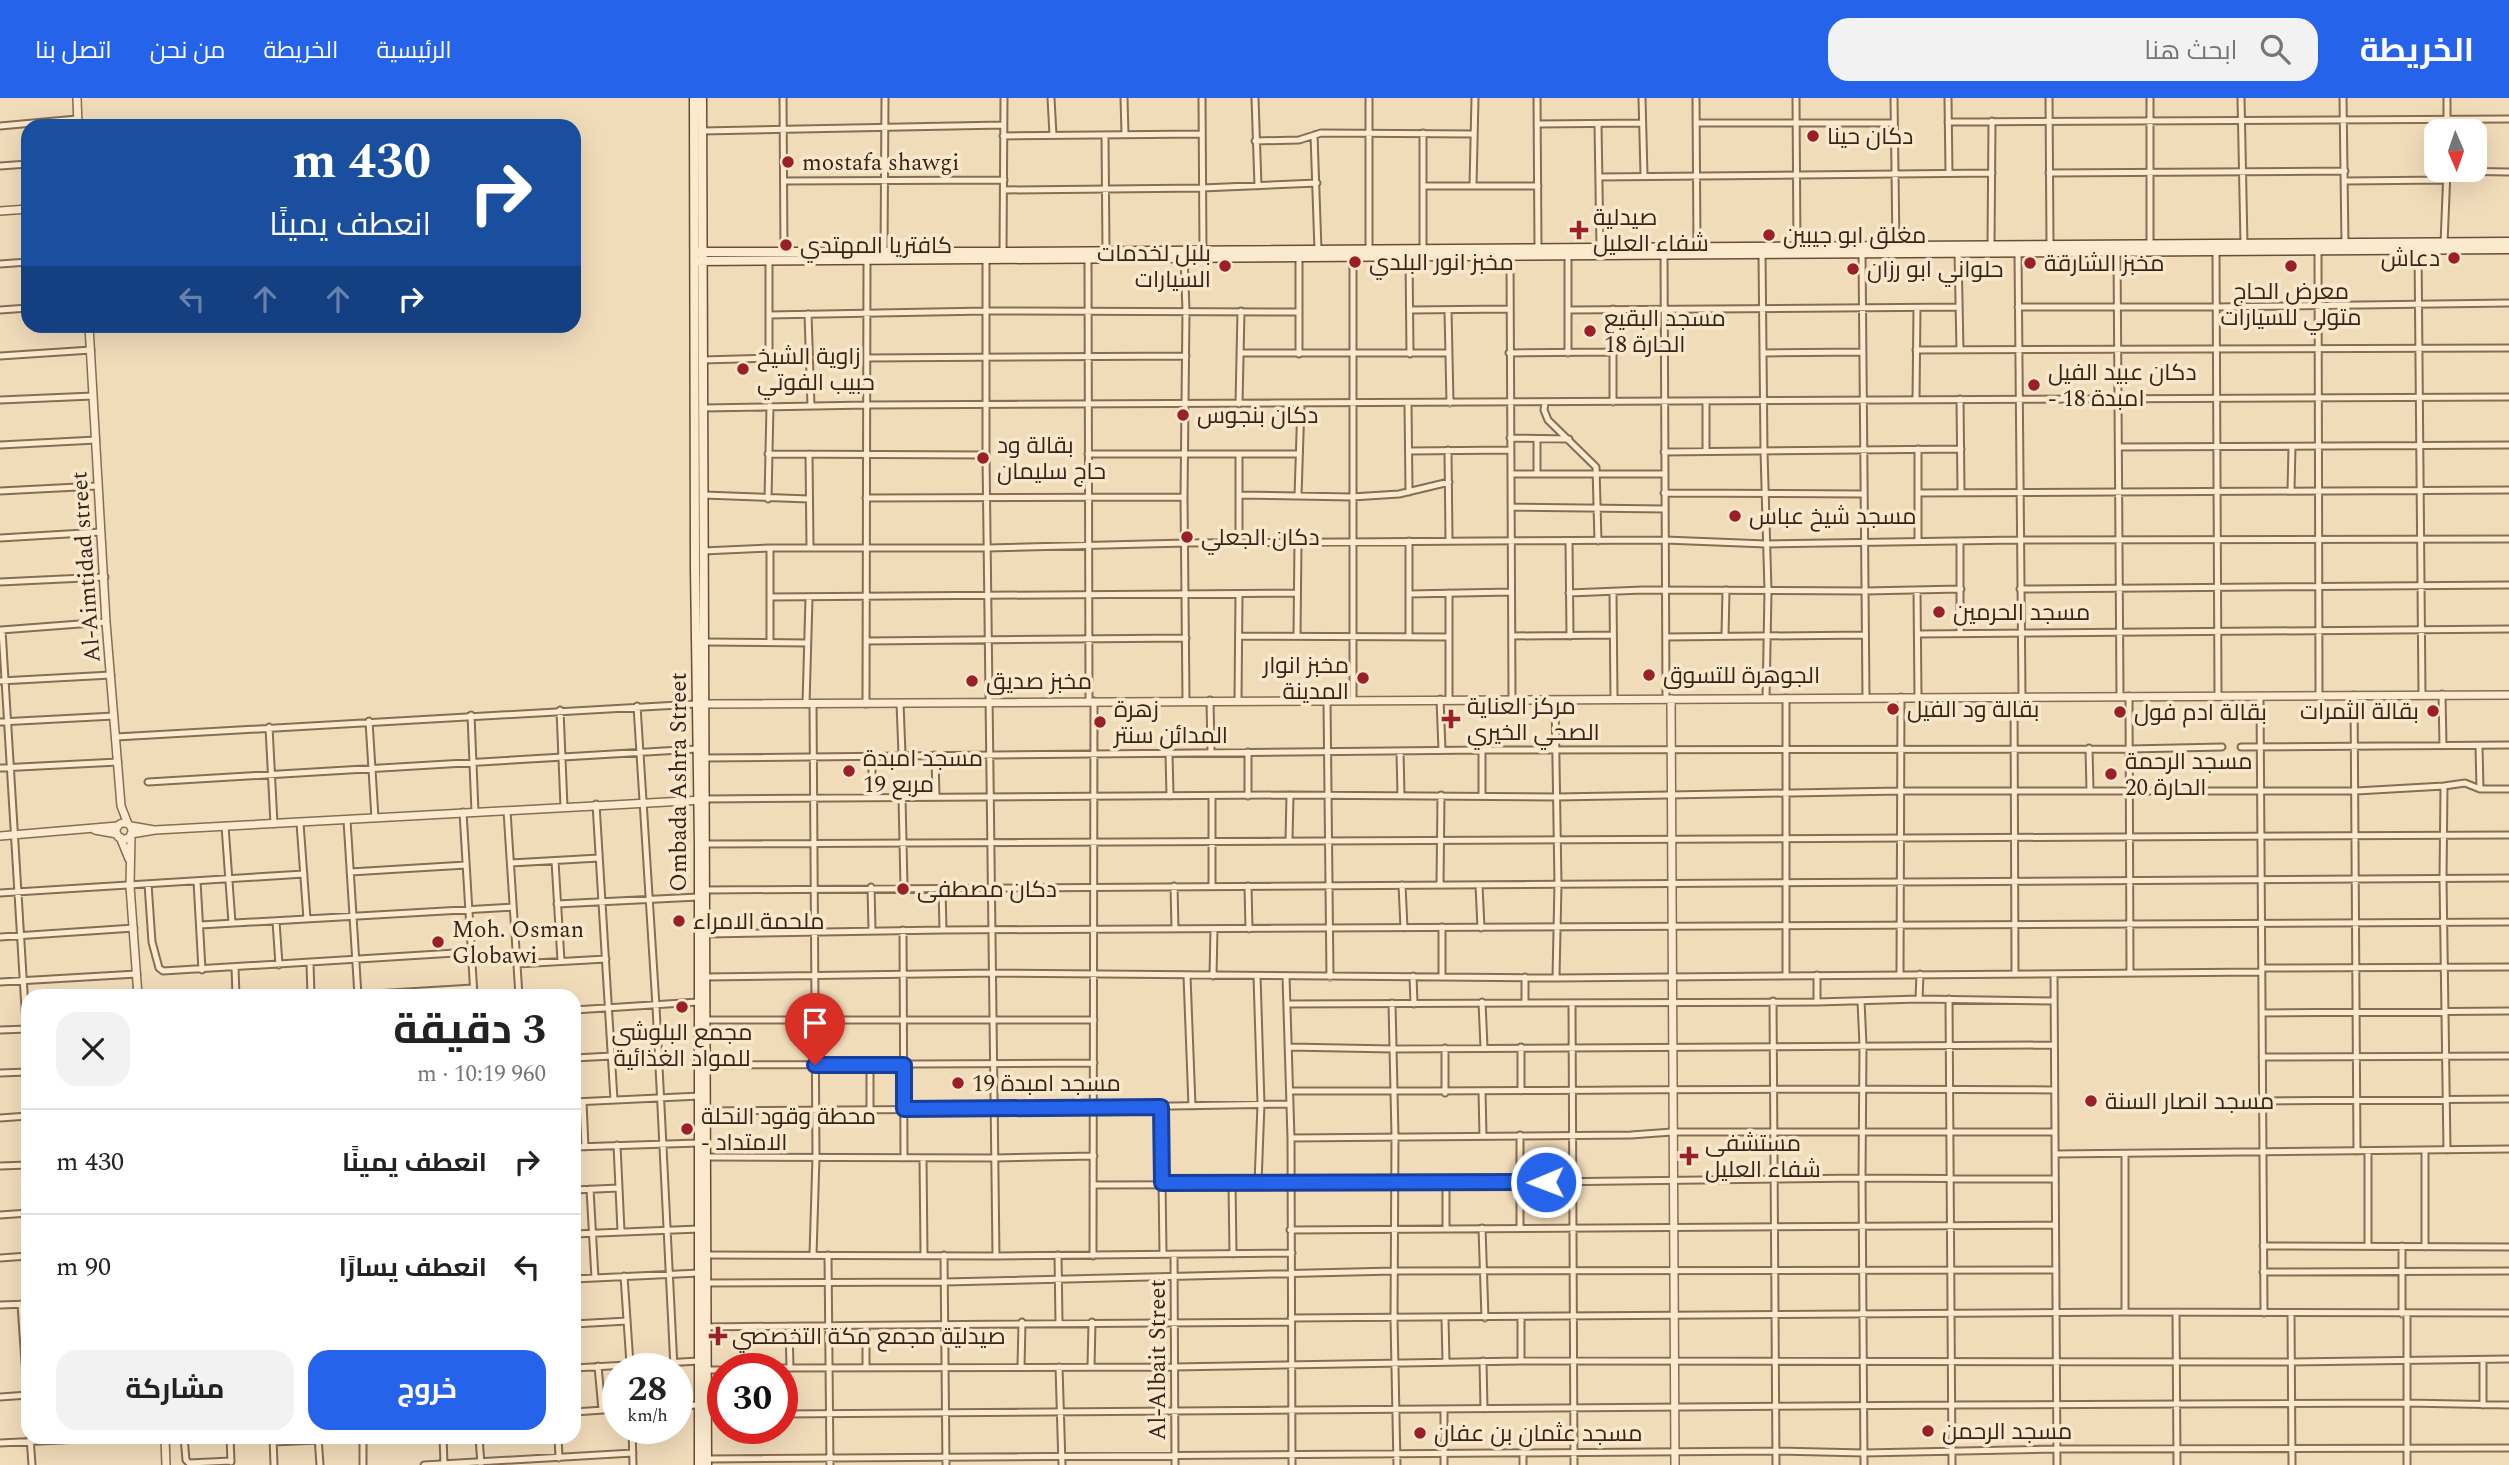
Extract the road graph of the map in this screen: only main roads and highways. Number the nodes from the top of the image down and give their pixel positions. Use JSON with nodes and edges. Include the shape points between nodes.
{"nodes":[{"id":1,"x":694,"y":98,"type":"edge"},
{"id":2,"x":702,"y":98,"type":"edge"},
{"id":3,"x":2509,"y":242,"type":"edge"},
{"id":4,"x":2444,"y":246,"type":"junction"},
{"id":5,"x":2386,"y":247,"type":"junction"},
{"id":6,"x":2117,"y":248,"type":"junction"},
{"id":7,"x":2509,"y":249,"type":"edge"},
{"id":8,"x":1664,"y":251,"type":"junction"},
{"id":9,"x":1762,"y":251,"type":"junction"},
{"id":10,"x":1510,"y":252,"type":"junction"},
{"id":11,"x":1352,"y":253,"type":"junction"},
{"id":12,"x":1369,"y":253,"type":"junction"},
{"id":13,"x":1183,"y":254,"type":"junction"},
{"id":14,"x":913,"y":256,"type":"junction"},
{"id":15,"x":1003,"y":256,"type":"junction"},
{"id":16,"x":699,"y":257,"type":"junction"},
{"id":17,"x":700,"y":704,"type":"junction"},
{"id":18,"x":701,"y":800,"type":"junction"},
{"id":19,"x":703,"y":1096,"type":"junction"},
{"id":20,"x":703,"y":1191,"type":"junction"},
{"id":21,"x":708,"y":1462,"type":"edge"},
{"id":22,"x":699,"y":1465,"type":"edge"}],
"edges":[{"from":1,"to":16,"type":"main road","name":"Ombada Ashra Street"},
{"from":2,"to":16,"type":"main road","name":"Ombada Ashra Street"},
{"from":3,"to":4,"type":"main road"},
{"from":4,"to":5,"type":"main road"},
{"from":4,"to":5,"type":"main road","via":[[2418,250]]},
{"from":4,"to":7,"type":"main road"},
{"from":5,"to":6,"type":"main road","via":[[2318,251]]},
{"from":5,"to":6,"type":"main road","via":[[2345,243]]},
{"from":6,"to":9,"type":"main road"},
{"from":6,"to":9,"type":"main road","via":[[1991,245]]},
{"from":8,"to":9,"type":"main road"},
{"from":8,"to":9,"type":"main road"},
{"from":8,"to":10,"type":"main road"},
{"from":8,"to":10,"type":"main road","via":[[1538,248]]},
{"from":10,"to":12,"type":"main road"},
{"from":10,"to":12,"type":"main road","via":[[1423,249]]},
{"from":11,"to":12,"type":"main road"},
{"from":11,"to":13,"type":"main road","via":[[1299,257]]},
{"from":11,"to":13,"type":"main road"},
{"from":13,"to":15,"type":"main road"},
{"from":13,"to":15,"type":"main road","via":[[1106,251]]},
{"from":14,"to":15,"type":"main road"},
{"from":14,"to":15,"type":"main road"},
{"from":14,"to":16,"type":"main road","via":[[769,261]]},
{"from":14,"to":16,"type":"main road","via":[[784,252]]},
{"from":16,"to":17,"type":"main road","name":"Ombada Ashra Street"},
{"from":16,"to":17,"type":"main road","name":"Ombada Ashra Street","via":[[704,495]]},
{"from":17,"to":18,"type":"main road","name":"Ombada Ashra Street"},
{"from":17,"to":18,"type":"main road","name":"Ombada Ashra Street","via":[[705,758]]},
{"from":18,"to":19,"type":"main road","name":"Ombada Ashra Street","via":[[698,1002]]},
{"from":18,"to":19,"type":"main road","name":"Ombada Ashra Street","via":[[706,890]]},
{"from":19,"to":20,"type":"main road","name":"Ombada Ashra Street","via":[[699,1143]]},
{"from":19,"to":20,"type":"main road","name":"Ombada Ashra Street","via":[[707,1157]]},
{"from":20,"to":21,"type":"main road","name":"Ombada Ashra Street"},
{"from":20,"to":22,"type":"main road","name":"Ombada Ashra Street"}]}
